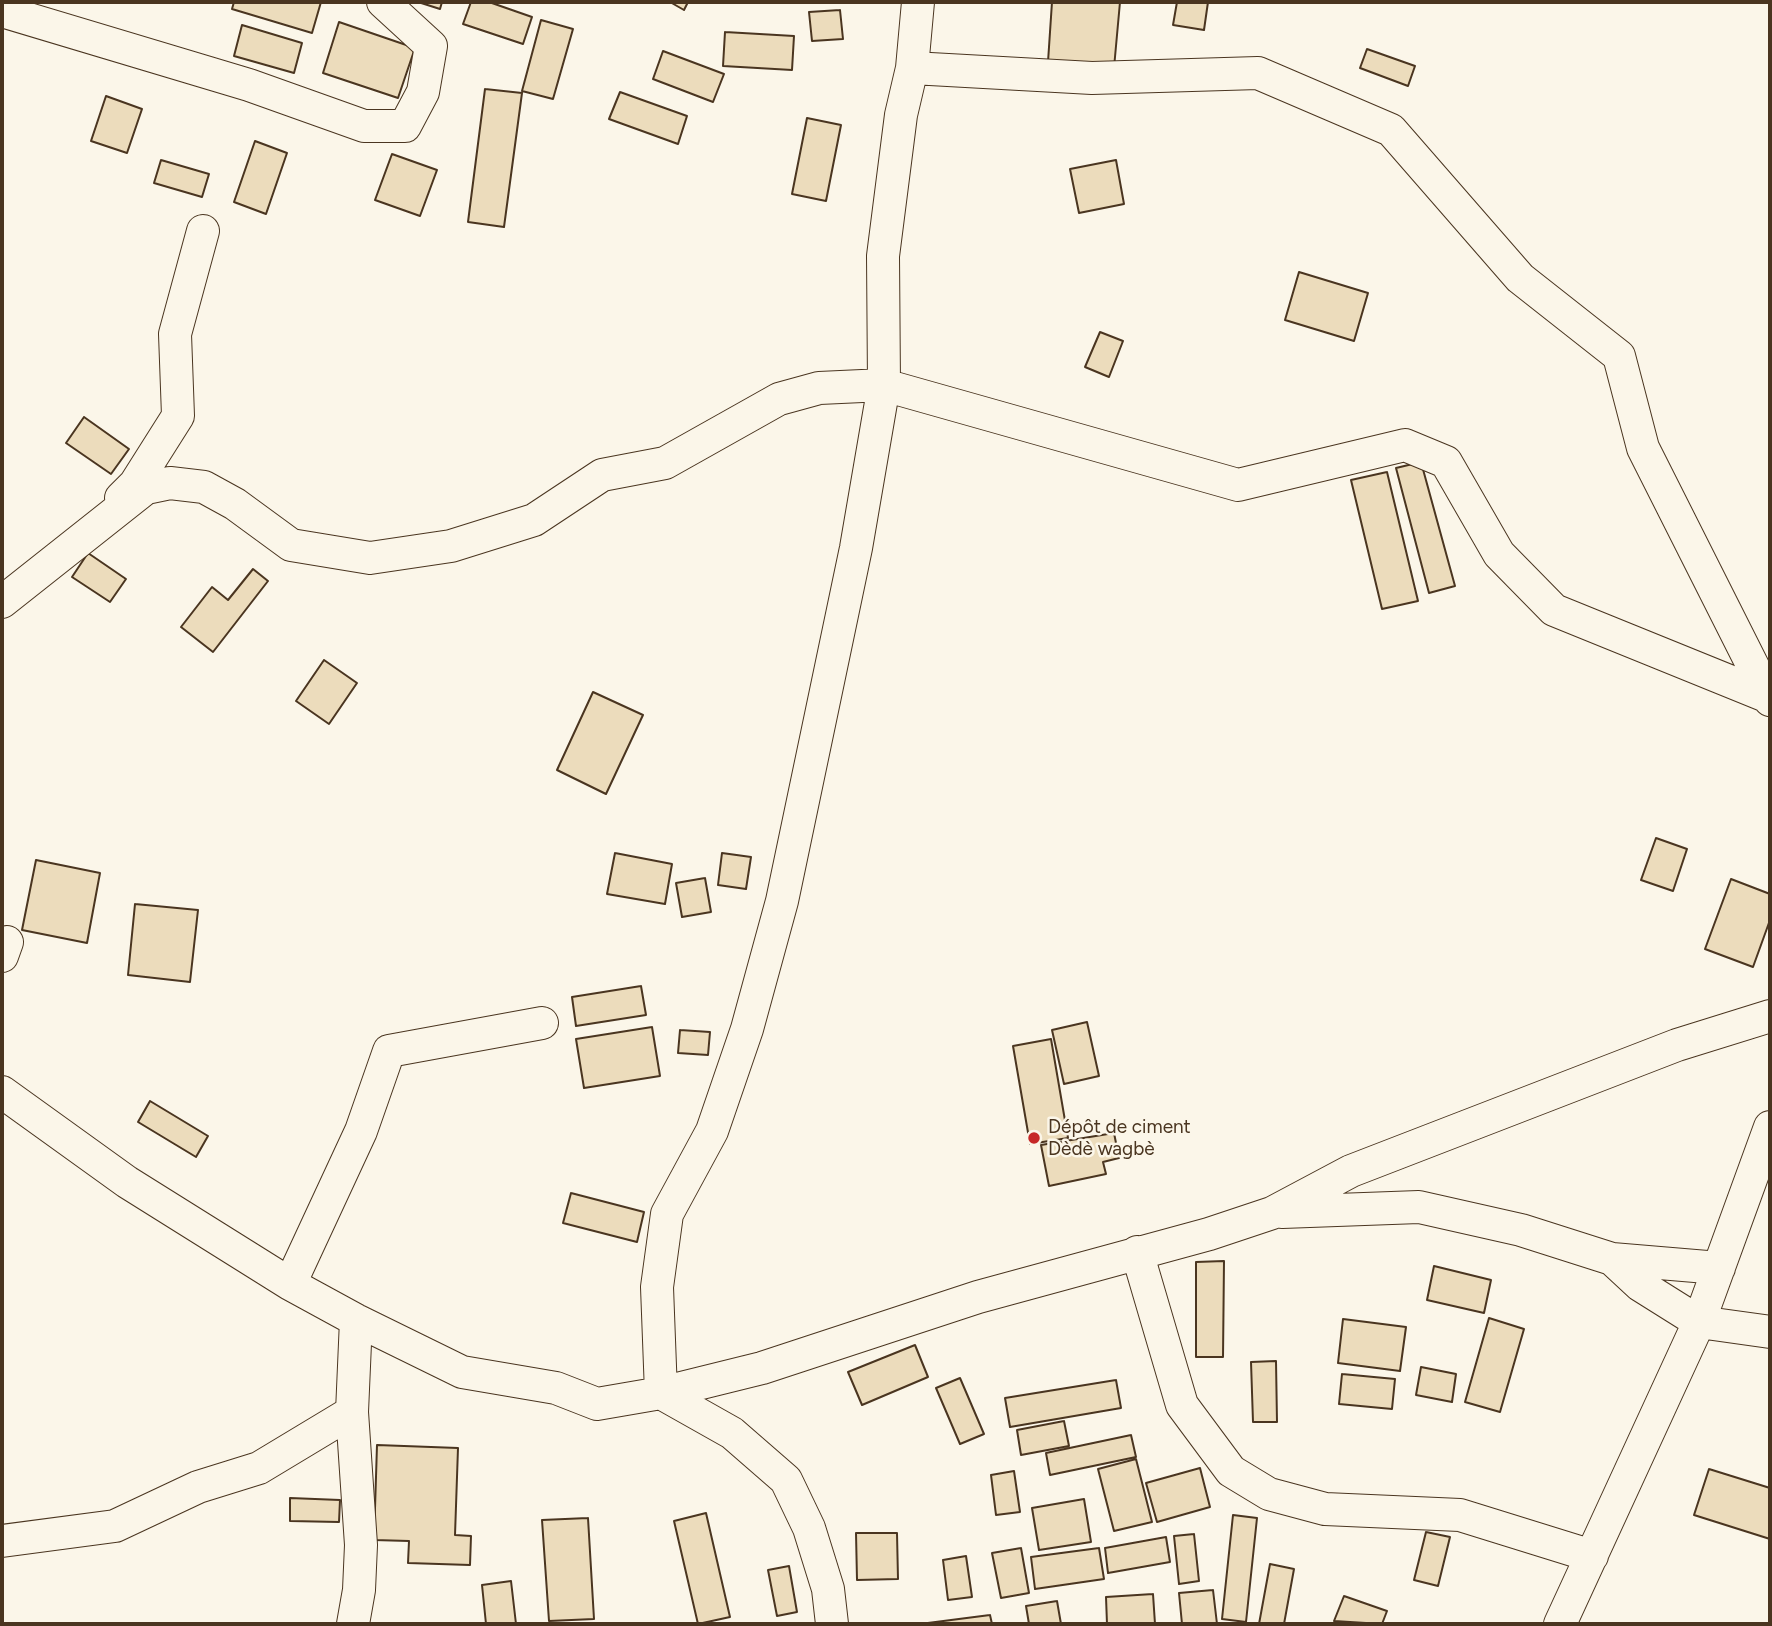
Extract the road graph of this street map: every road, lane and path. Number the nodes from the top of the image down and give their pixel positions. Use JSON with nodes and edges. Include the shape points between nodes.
{"nodes":[{"id":1,"x":383,"y":2,"type":"edge"},
{"id":2,"x":918,"y":2,"type":"edge"},
{"id":3,"x":2,"y":10,"type":"edge"},
{"id":4,"x":912,"y":68,"type":"junction"},
{"id":5,"x":203,"y":231,"type":"dead end"},
{"id":6,"x":884,"y":385,"type":"junction"},
{"id":7,"x":60,"y":558,"type":"junction"},
{"id":8,"x":2,"y":603,"type":"edge"},
{"id":9,"x":1768,"y":698,"type":"edge"},
{"id":10,"x":1770,"y":1016,"type":"edge"},
{"id":11,"x":542,"y":1023,"type":"dead end"},
{"id":12,"x":2,"y":1092,"type":"edge"},
{"id":13,"x":1770,"y":1127,"type":"edge"},
{"id":14,"x":1272,"y":1213,"type":"junction"},
{"id":15,"x":1137,"y":1252,"type":"junction"},
{"id":16,"x":1612,"y":1259,"type":"junction"},
{"id":17,"x":1719,"y":1268,"type":"junction"},
{"id":18,"x":290,"y":1284,"type":"junction"},
{"id":19,"x":356,"y":1320,"type":"junction"},
{"id":20,"x":1699,"y":1322,"type":"junction"},
{"id":21,"x":1770,"y":1332,"type":"edge"},
{"id":22,"x":661,"y":1393,"type":"junction"},
{"id":23,"x":352,"y":1412,"type":"junction"},
{"id":24,"x":2,"y":1541,"type":"edge"},
{"id":25,"x":1592,"y":1556,"type":"junction"},
{"id":26,"x":353,"y":1624,"type":"edge"},
{"id":27,"x":832,"y":1624,"type":"edge"},
{"id":28,"x":1560,"y":1624,"type":"edge"}],
"edges":[{"from":1,"to":3,"type":"street","via":[[431,46],[423,92],[405,126],[364,126],[249,85]]},
{"from":2,"to":4,"type":"street"},
{"from":4,"to":6,"type":"street","via":[[901,114],[883,256]]},
{"from":4,"to":9,"type":"street","via":[[1092,78],[1258,73],[1391,130],[1520,278],[1619,356],[1643,448]]},
{"from":5,"to":7,"type":"street","via":[[175,334],[178,416],[135,484]]},
{"from":6,"to":7,"type":"street","via":[[819,388],[779,399],[665,463],[602,475],[534,520],[451,546],[370,558],[291,545],[204,487],[170,484],[146,488]]},
{"from":6,"to":9,"type":"street","via":[[1238,485],[1405,445],[1446,462],[1499,554],[1553,610]]},
{"from":6,"to":22,"type":"street","via":[[856,548],[782,901],[747,1029],[712,1131],[667,1214],[657,1287]]},
{"from":7,"to":8,"type":"street"},
{"from":10,"to":14,"type":"street","via":[[1677,1045],[1351,1171]]},
{"from":11,"to":18,"type":"street","via":[[389,1051],[361,1131]]},
{"from":12,"to":18,"type":"street","via":[[127,1182]]},
{"from":13,"to":17,"type":"street"},
{"from":14,"to":15,"type":"street"},
{"from":14,"to":16,"type":"street","via":[[1419,1207],[1521,1230]]},
{"from":15,"to":22,"type":"street","via":[[978,1297],[762,1368]]},
{"from":15,"to":25,"type":"street","via":[[1182,1405],[1231,1471],[1269,1494],[1325,1509],[1460,1515]]},
{"from":16,"to":17,"type":"street"},
{"from":16,"to":20,"type":"street","via":[[1640,1285]]},
{"from":17,"to":20,"type":"street"},
{"from":18,"to":19,"type":"street"},
{"from":19,"to":22,"type":"street","via":[[462,1372],[556,1388],[597,1404]]},
{"from":19,"to":23,"type":"street"},
{"from":20,"to":21,"type":"street"},
{"from":20,"to":25,"type":"street"},
{"from":22,"to":27,"type":"street","via":[[732,1433],[786,1480],[809,1528],[828,1589]]},
{"from":23,"to":24,"type":"street","via":[[259,1468],[198,1487],[115,1526]]},
{"from":23,"to":26,"type":"street","via":[[361,1545]]},
{"from":25,"to":28,"type":"street"}]}
